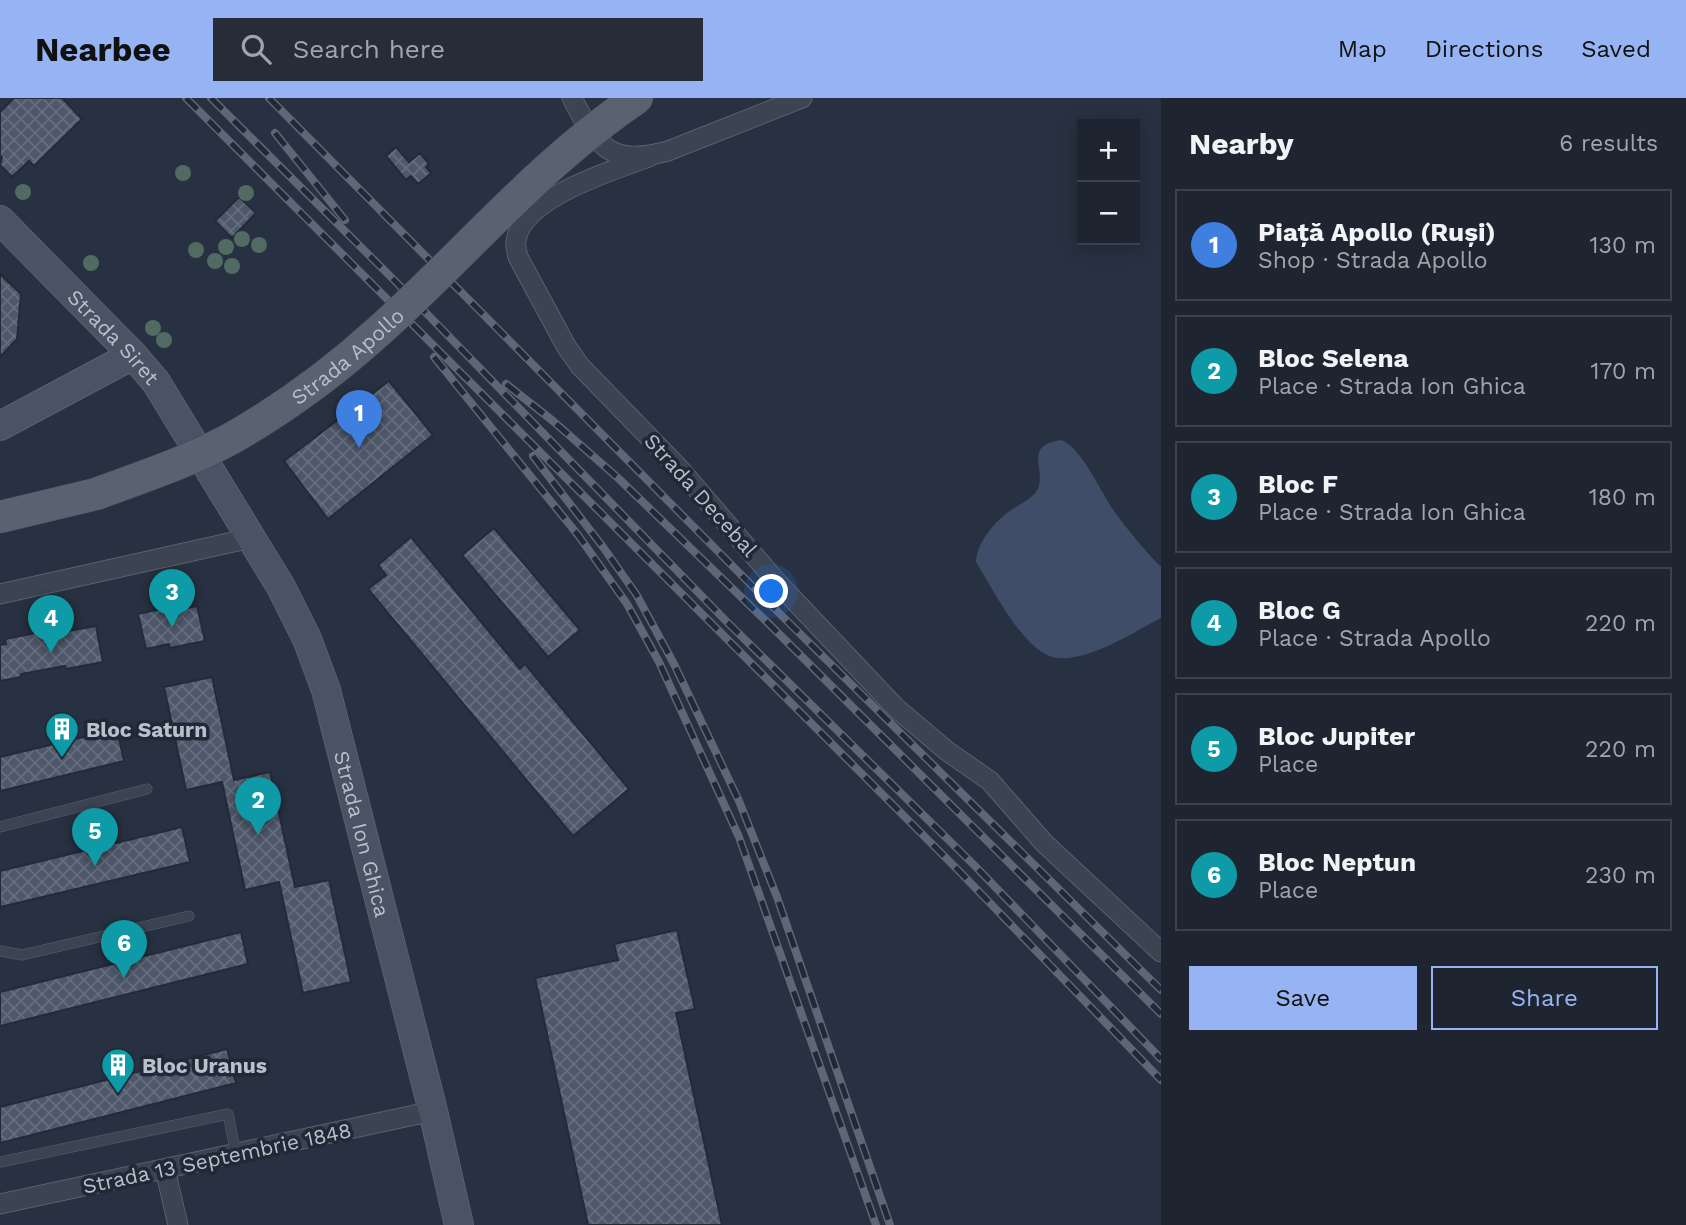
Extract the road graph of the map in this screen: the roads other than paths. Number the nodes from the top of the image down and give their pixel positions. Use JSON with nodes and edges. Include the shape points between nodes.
{"nodes":[{"id":1,"x":572,"y":98,"type":"edge"},
{"id":2,"x":637,"y":98,"type":"edge"},
{"id":3,"x":802,"y":98,"type":"edge"},
{"id":4,"x":649,"y":157,"type":"junction"},
{"id":5,"x":0,"y":220,"type":"edge"},
{"id":6,"x":133,"y":355,"type":"junction"},
{"id":7,"x":0,"y":426,"type":"edge"},
{"id":8,"x":208,"y":466,"type":"joint"},
{"id":9,"x":0,"y":517,"type":"edge"},
{"id":10,"x":251,"y":538,"type":"junction"},
{"id":11,"x":0,"y":594,"type":"edge"},
{"id":12,"x":147,"y":789,"type":"dead end"},
{"id":13,"x":0,"y":827,"type":"edge"},
{"id":14,"x":189,"y":916,"type":"dead end"},
{"id":15,"x":0,"y":951,"type":"edge"},
{"id":16,"x":1161,"y":952,"type":"edge"},
{"id":17,"x":433,"y":1111,"type":"junction"},
{"id":18,"x":236,"y":1154,"type":"junction"},
{"id":19,"x":0,"y":1162,"type":"edge"},
{"id":20,"x":165,"y":1169,"type":"junction"},
{"id":21,"x":0,"y":1205,"type":"edge"},
{"id":22,"x":178,"y":1225,"type":"edge"},
{"id":23,"x":459,"y":1225,"type":"edge"}],
"edges":[{"from":1,"to":4,"type":"street","name":"Strada Decebal","via":[[592,135],[607,149]]},
{"from":2,"to":9,"type":"main road","name":"Strada Apollo","bridge":true,"via":[[518,195],[380,330],[313,384],[232,438],[96,494]]},
{"from":3,"to":4,"type":"street","name":"Strada Decebal"},
{"from":4,"to":16,"type":"street","name":"Strada Decebal","via":[[561,193],[526,219],[520,231],[518,257],[566,346],[776,581],[897,708],[990,782],[1044,843]]},
{"from":5,"to":6,"type":"street","name":"Strada Siret"},
{"from":6,"to":7,"type":"street"},
{"from":6,"to":8,"type":"street","name":"Strada Siret","via":[[156,382]]},
{"from":8,"to":10,"type":"street","name":"Strada Ion Ghica"},
{"from":10,"to":11,"type":"street"},
{"from":10,"to":17,"type":"street","name":"Strada Ion Ghica","via":[[307,639],[326,690]]},
{"from":12,"to":13,"type":"lane"},
{"from":14,"to":15,"type":"lane","via":[[22,955]]},
{"from":17,"to":18,"type":"street","name":"Strada 13 Septembrie 1848"},
{"from":17,"to":23,"type":"street","name":"Strada Ion Ghica"},
{"from":18,"to":19,"type":"lane","via":[[228,1114]]},
{"from":18,"to":20,"type":"street","name":"Strada 13 Septembrie 1848"},
{"from":20,"to":21,"type":"street","name":"Strada 13 Septembrie 1848"},
{"from":20,"to":22,"type":"street"}]}
